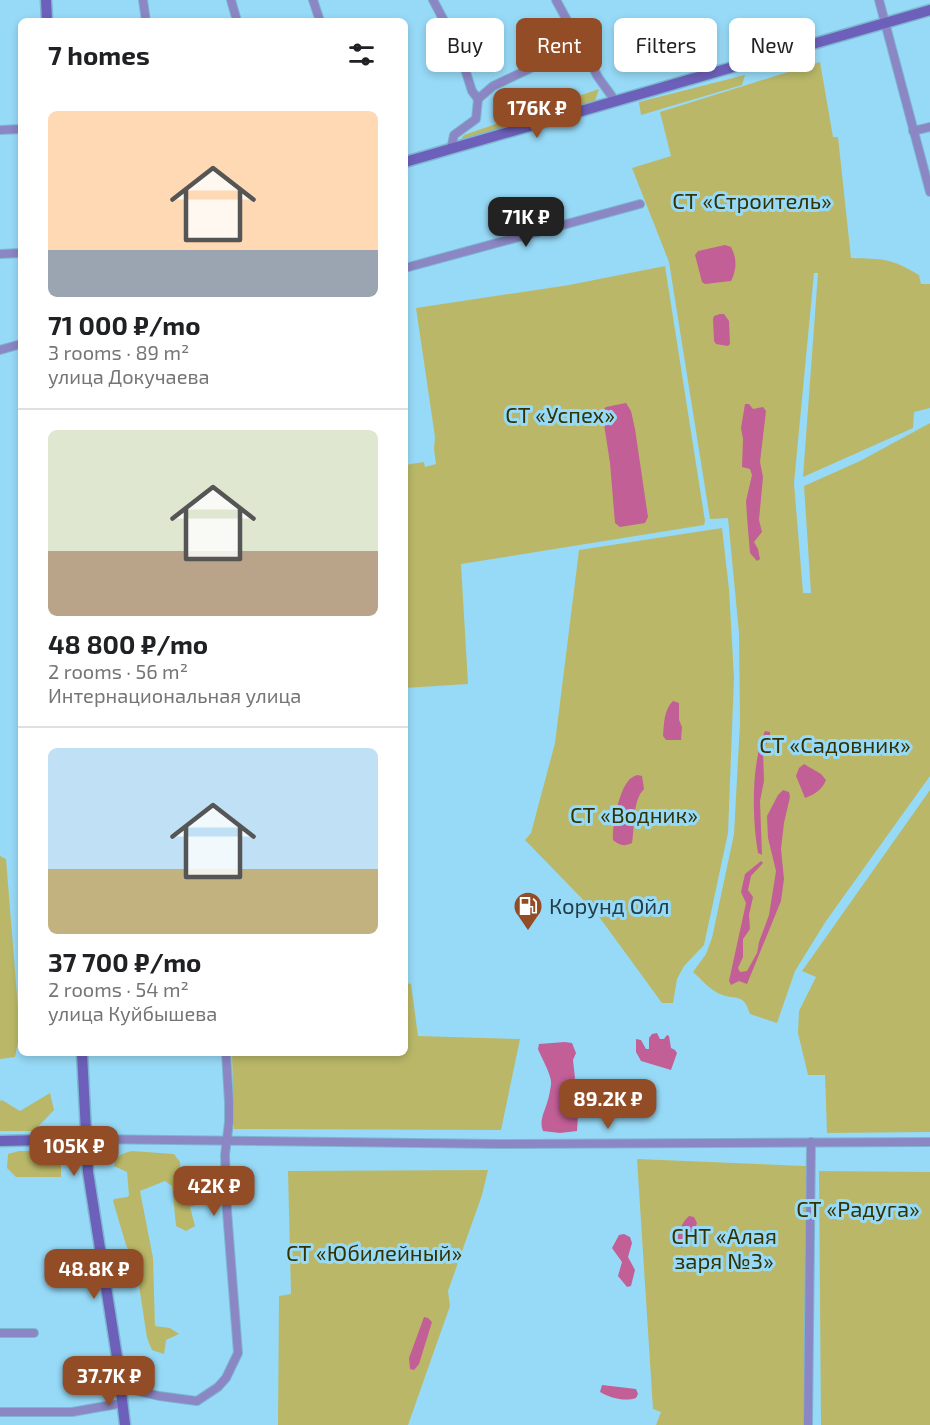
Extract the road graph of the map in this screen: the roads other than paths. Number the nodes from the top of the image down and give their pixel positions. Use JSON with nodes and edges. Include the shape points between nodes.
{"nodes":[{"id":1,"x":46,"y":0,"type":"edge"},
{"id":2,"x":143,"y":0,"type":"edge"},
{"id":3,"x":231,"y":0,"type":"edge"},
{"id":4,"x":313,"y":0,"type":"edge"},
{"id":5,"x":433,"y":0,"type":"edge"},
{"id":6,"x":556,"y":0,"type":"edge"},
{"id":7,"x":879,"y":0,"type":"edge"},
{"id":8,"x":930,"y":10,"type":"edge"},
{"id":9,"x":47,"y":18,"type":"edge"},
{"id":10,"x":146,"y":18,"type":"edge"},
{"id":11,"x":236,"y":18,"type":"edge"},
{"id":12,"x":319,"y":18,"type":"edge"},
{"id":13,"x":566,"y":18,"type":"edge"},
{"id":14,"x":885,"y":23,"type":"junction"},
{"id":15,"x":523,"y":72,"type":"edge"},
{"id":16,"x":596,"y":72,"type":"edge"},
{"id":17,"x":478,"y":99,"type":"junction"},
{"id":18,"x":616,"y":102,"type":"junction"},
{"id":19,"x":930,"y":128,"type":"edge"},
{"id":20,"x":18,"y":129,"type":"edge"},
{"id":21,"x":0,"y":130,"type":"edge"},
{"id":22,"x":914,"y":131,"type":"junction"},
{"id":23,"x":451,"y":149,"type":"junction"},
{"id":24,"x":408,"y":161,"type":"edge"},
{"id":25,"x":930,"y":192,"type":"edge"},
{"id":26,"x":640,"y":204,"type":"dead end"},
{"id":27,"x":18,"y":253,"type":"edge"},
{"id":28,"x":0,"y":254,"type":"edge"},
{"id":29,"x":408,"y":267,"type":"edge"},
{"id":30,"x":18,"y":345,"type":"edge"},
{"id":31,"x":0,"y":350,"type":"edge"},
{"id":32,"x":82,"y":1056,"type":"edge"},
{"id":33,"x":226,"y":1056,"type":"edge"},
{"id":34,"x":85,"y":1139,"type":"junction"},
{"id":35,"x":226,"y":1140,"type":"junction"},
{"id":36,"x":0,"y":1141,"type":"edge"},
{"id":37,"x":811,"y":1142,"type":"junction"},
{"id":38,"x":930,"y":1142,"type":"edge"},
{"id":39,"x":0,"y":1333,"type":"edge"},
{"id":40,"x":34,"y":1333,"type":"dead end"},
{"id":41,"x":121,"y":1387,"type":"junction"},
{"id":42,"x":123,"y":1403,"type":"junction"},
{"id":43,"x":0,"y":1412,"type":"edge"},
{"id":44,"x":125,"y":1425,"type":"edge"},
{"id":45,"x":808,"y":1425,"type":"edge"}],
"edges":[{"from":1,"to":9,"type":"main road"},
{"from":2,"to":10,"type":"street"},
{"from":3,"to":11,"type":"street"},
{"from":4,"to":12,"type":"street"},
{"from":5,"to":17,"type":"street","via":[[458,47]]},
{"from":6,"to":13,"type":"street"},
{"from":7,"to":14,"type":"street"},
{"from":8,"to":14,"type":"main road"},
{"from":14,"to":18,"type":"main road"},
{"from":14,"to":22,"type":"street"},
{"from":15,"to":17,"type":"street","via":[[493,86]]},
{"from":16,"to":18,"type":"street"},
{"from":17,"to":23,"type":"street","via":[[476,119],[454,135]]},
{"from":18,"to":23,"type":"main road"},
{"from":19,"to":22,"type":"street"},
{"from":20,"to":21,"type":"street"},
{"from":22,"to":25,"type":"street"},
{"from":23,"to":24,"type":"main road"},
{"from":26,"to":29,"type":"street"},
{"from":27,"to":28,"type":"street"},
{"from":30,"to":31,"type":"street"},
{"from":32,"to":34,"type":"main road"},
{"from":33,"to":35,"type":"street"},
{"from":34,"to":35,"type":"street"},
{"from":34,"to":36,"type":"main road"},
{"from":34,"to":41,"type":"main road"},
{"from":35,"to":37,"type":"street","via":[[499,1144]]},
{"from":35,"to":41,"type":"street","via":[[226,1211],[238,1353],[234,1364],[218,1387],[197,1401]]},
{"from":37,"to":38,"type":"street"},
{"from":37,"to":45,"type":"street"},
{"from":39,"to":40,"type":"street"},
{"from":41,"to":42,"type":"main road"},
{"from":42,"to":43,"type":"street","via":[[72,1412]]},
{"from":42,"to":44,"type":"main road"}]}
